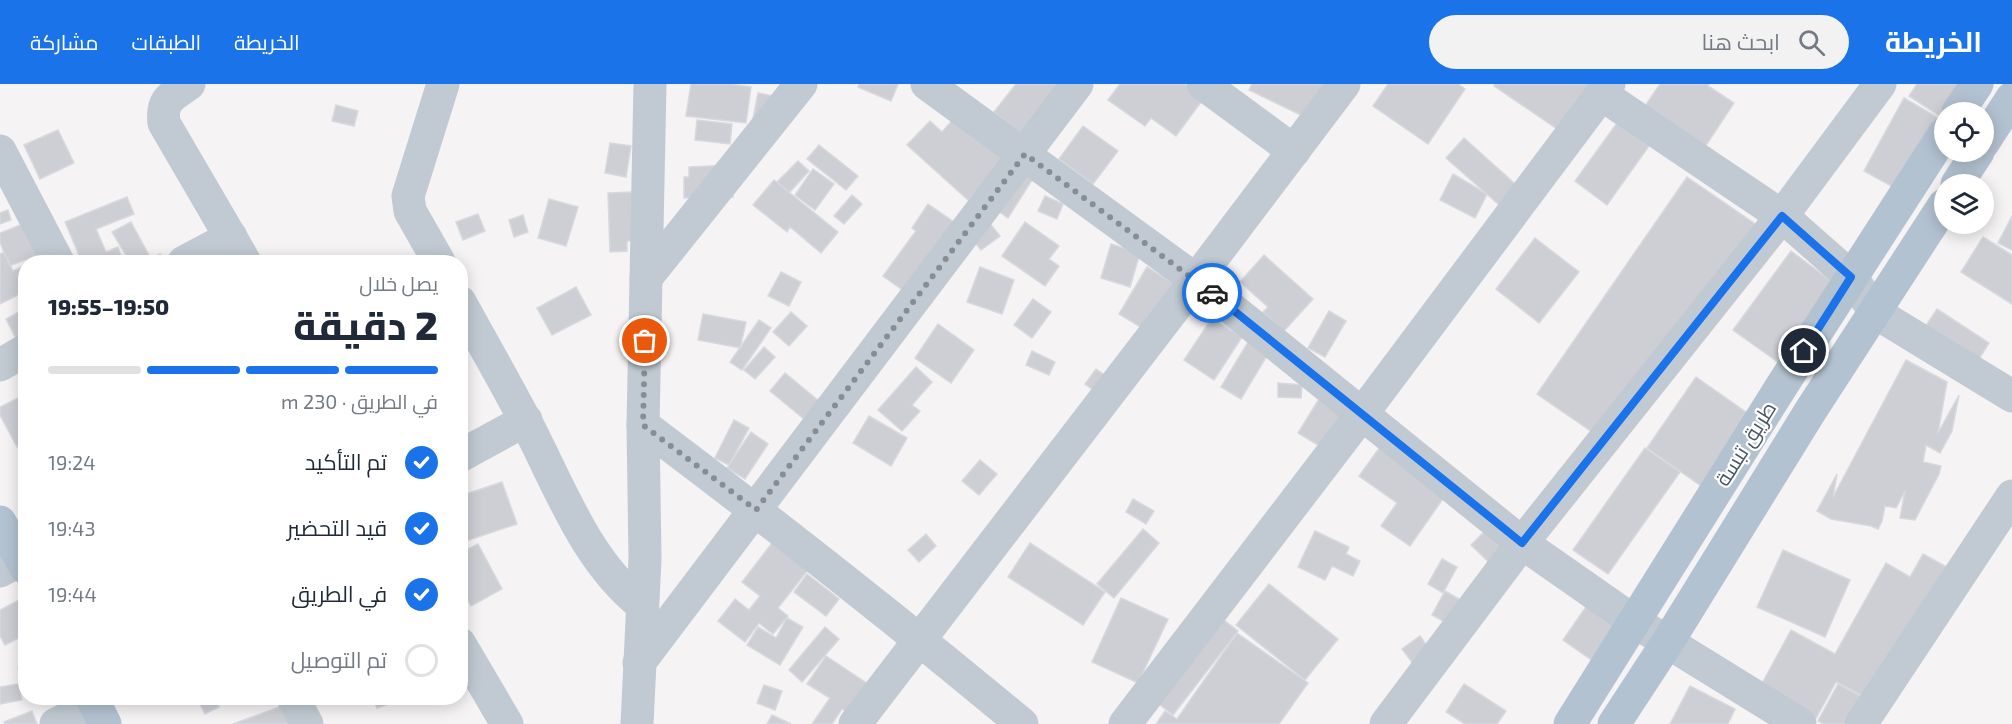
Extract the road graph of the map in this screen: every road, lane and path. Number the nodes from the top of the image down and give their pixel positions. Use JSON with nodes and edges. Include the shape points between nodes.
{"nodes":[{"id":1,"x":189,"y":84,"type":"edge"},
{"id":2,"x":443,"y":84,"type":"edge"},
{"id":3,"x":650,"y":84,"type":"edge"},
{"id":4,"x":801,"y":84,"type":"edge"},
{"id":5,"x":927,"y":84,"type":"edge"},
{"id":6,"x":1077,"y":84,"type":"edge"},
{"id":7,"x":1203,"y":84,"type":"edge"},
{"id":8,"x":1344,"y":84,"type":"edge"},
{"id":9,"x":1880,"y":84,"type":"edge"},
{"id":10,"x":1977,"y":84,"type":"edge"},
{"id":11,"x":1605,"y":89,"type":"edge"},
{"id":12,"x":2012,"y":98,"type":"edge"},
{"id":13,"x":1965,"y":102,"type":"edge"},
{"id":14,"x":1994,"y":126,"type":"edge"},
{"id":15,"x":1934,"y":149,"type":"edge"},
{"id":16,"x":0,"y":151,"type":"edge"},
{"id":17,"x":1294,"y":151,"type":"junction"},
{"id":18,"x":1025,"y":154,"type":"junction"},
{"id":19,"x":1782,"y":216,"type":"junction"},
{"id":20,"x":1934,"y":221,"type":"edge"},
{"id":21,"x":238,"y":250,"type":"edge"},
{"id":22,"x":54,"y":255,"type":"edge"},
{"id":23,"x":216,"y":255,"type":"edge"},
{"id":24,"x":435,"y":255,"type":"edge"},
{"id":25,"x":1851,"y":277,"type":"junction"},
{"id":26,"x":646,"y":278,"type":"junction"},
{"id":27,"x":1197,"y":280,"type":"junction"},
{"id":28,"x":1876,"y":313,"type":"junction"},
{"id":29,"x":468,"y":316,"type":"edge"},
{"id":30,"x":18,"y":355,"type":"edge"},
{"id":31,"x":0,"y":365,"type":"edge"},
{"id":32,"x":2012,"y":396,"type":"edge"},
{"id":33,"x":1362,"y":414,"type":"junction"},
{"id":34,"x":526,"y":420,"type":"junction"},
{"id":35,"x":643,"y":425,"type":"junction"},
{"id":36,"x":468,"y":452,"type":"edge"},
{"id":37,"x":2012,"y":496,"type":"edge"},
{"id":38,"x":756,"y":510,"type":"junction"},
{"id":39,"x":0,"y":522,"type":"edge"},
{"id":40,"x":1522,"y":543,"type":"junction"},
{"id":41,"x":16,"y":566,"type":"edge"},
{"id":42,"x":642,"y":605,"type":"junction"},
{"id":43,"x":1635,"y":622,"type":"junction"},
{"id":44,"x":920,"y":639,"type":"junction"},
{"id":45,"x":1667,"y":642,"type":"junction"},
{"id":46,"x":468,"y":658,"type":"edge"},
{"id":47,"x":639,"y":663,"type":"junction"},
{"id":48,"x":297,"y":705,"type":"edge"},
{"id":49,"x":97,"y":709,"type":"edge"},
{"id":50,"x":56,"y":724,"type":"edge"},
{"id":51,"x":307,"y":724,"type":"edge"},
{"id":52,"x":507,"y":724,"type":"edge"},
{"id":53,"x":637,"y":724,"type":"edge"},
{"id":54,"x":855,"y":724,"type":"edge"},
{"id":55,"x":1022,"y":724,"type":"edge"},
{"id":56,"x":1125,"y":724,"type":"edge"},
{"id":57,"x":1386,"y":724,"type":"edge"},
{"id":58,"x":1570,"y":724,"type":"edge"},
{"id":59,"x":1614,"y":724,"type":"edge"},
{"id":60,"x":1800,"y":724,"type":"edge"},
{"id":61,"x":1861,"y":724,"type":"edge"}],
"edges":[{"from":1,"to":21,"type":"street","via":[[167,99],[164,123]]},
{"from":2,"to":24,"type":"street","via":[[408,196],[410,211]]},
{"from":3,"to":26,"type":"street"},
{"from":4,"to":26,"type":"street"},
{"from":5,"to":18,"type":"street"},
{"from":6,"to":18,"type":"street"},
{"from":7,"to":17,"type":"street"},
{"from":8,"to":17,"type":"street"},
{"from":9,"to":19,"type":"street"},
{"from":10,"to":13,"type":"main road"},
{"from":11,"to":19,"type":"street"},
{"from":11,"to":33,"type":"street"},
{"from":12,"to":14,"type":"main road"},
{"from":15,"to":25,"type":"main road","name":"طريق تبسة"},
{"from":16,"to":22,"type":"street"},
{"from":17,"to":27,"type":"street"},
{"from":18,"to":27,"type":"street"},
{"from":18,"to":38,"type":"street"},
{"from":19,"to":25,"type":"street"},
{"from":19,"to":40,"type":"street"},
{"from":20,"to":28,"type":"main road","name":"طريق تبسة"},
{"from":21,"to":23,"type":"street"},
{"from":25,"to":28,"type":"street"},
{"from":25,"to":43,"type":"main road","name":"طريق تبسة"},
{"from":26,"to":35,"type":"street"},
{"from":27,"to":33,"type":"street"},
{"from":27,"to":44,"type":"street"},
{"from":28,"to":32,"type":"street"},
{"from":28,"to":45,"type":"main road","name":"طريق تبسة"},
{"from":29,"to":34,"type":"street"},
{"from":30,"to":31,"type":"street"},
{"from":33,"to":40,"type":"street"},
{"from":33,"to":56,"type":"street"},
{"from":34,"to":36,"type":"street"},
{"from":34,"to":42,"type":"street","via":[[605,569]]},
{"from":35,"to":38,"type":"street"},
{"from":35,"to":42,"type":"street"},
{"from":37,"to":61,"type":"street"},
{"from":38,"to":44,"type":"street"},
{"from":38,"to":47,"type":"street"},
{"from":39,"to":41,"type":"main road"},
{"from":40,"to":43,"type":"street"},
{"from":40,"to":57,"type":"street"},
{"from":42,"to":47,"type":"street"},
{"from":43,"to":45,"type":"street"},
{"from":43,"to":58,"type":"main road","name":"طريق تبسة"},
{"from":44,"to":54,"type":"street"},
{"from":44,"to":55,"type":"street"},
{"from":45,"to":59,"type":"main road","name":"طريق تبسة"},
{"from":45,"to":60,"type":"street"},
{"from":46,"to":52,"type":"street"},
{"from":47,"to":53,"type":"street"},
{"from":48,"to":51,"type":"street"},
{"from":49,"to":50,"type":"street"}]}
